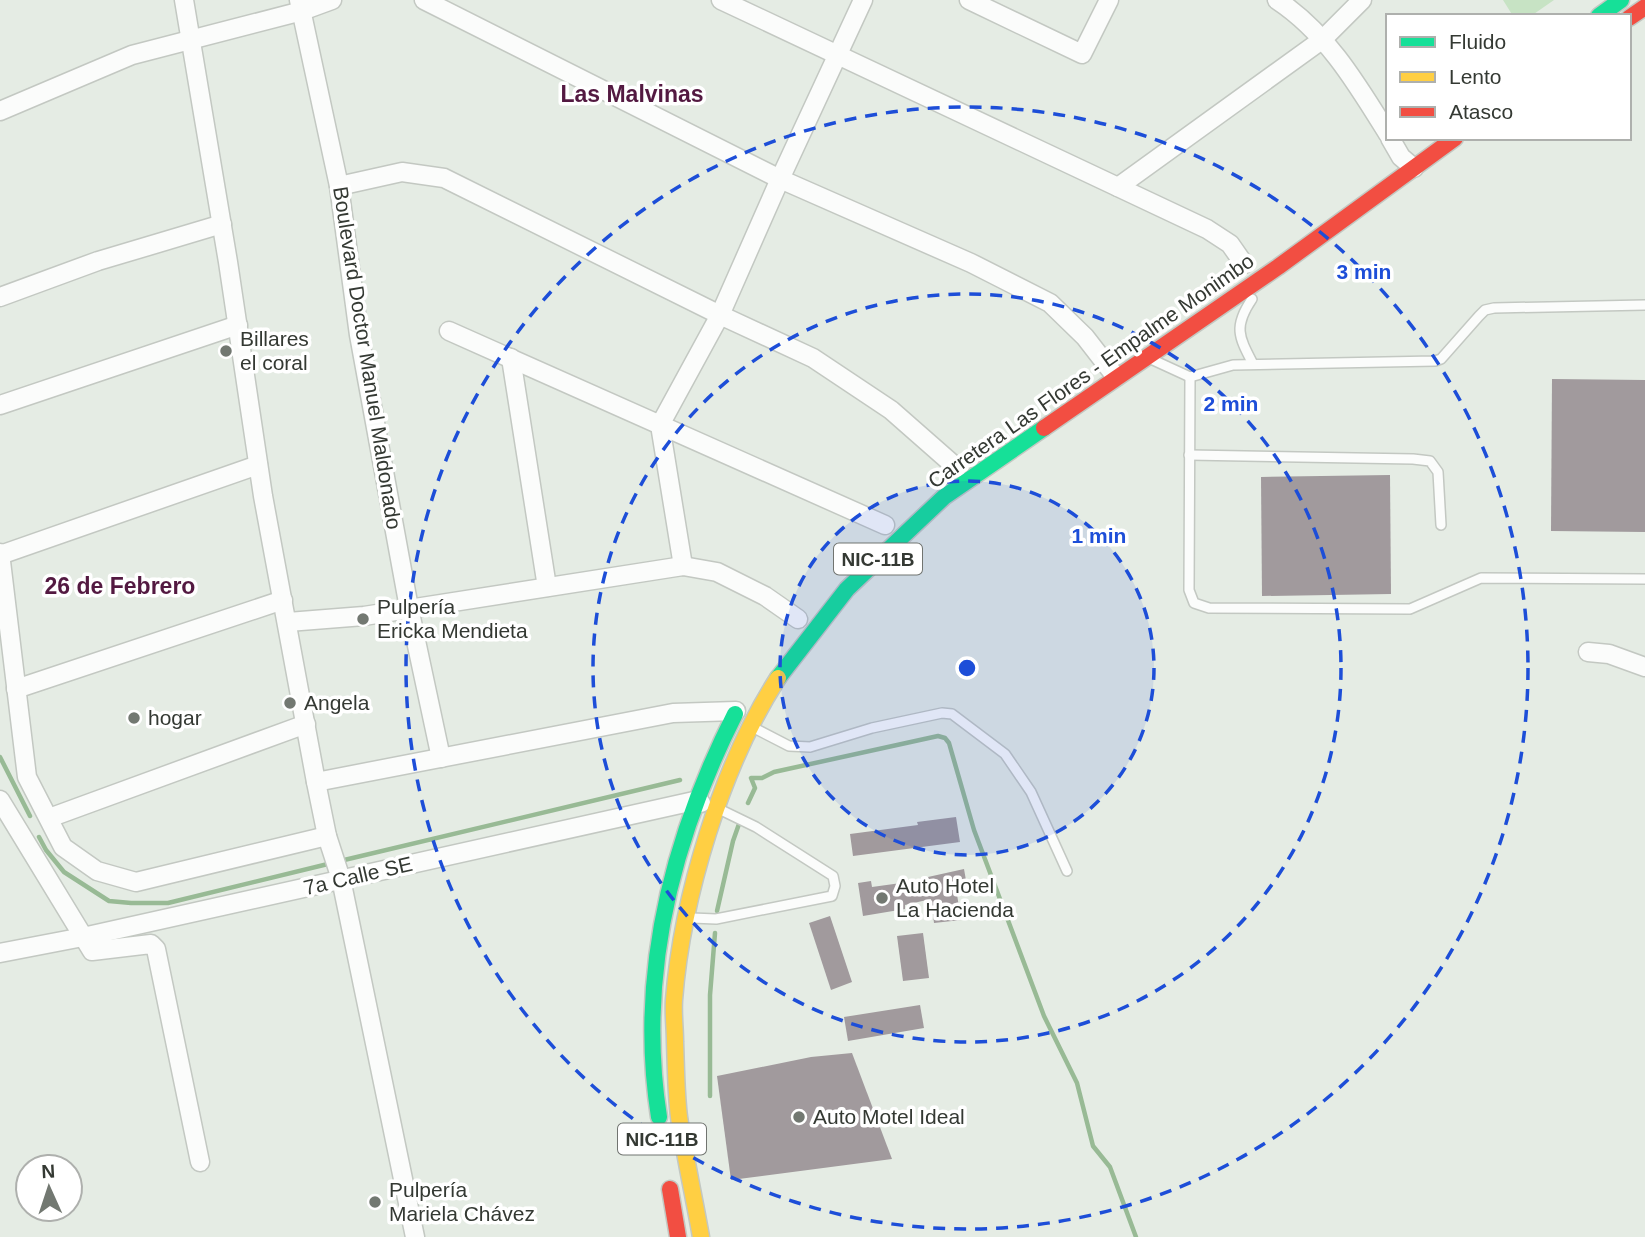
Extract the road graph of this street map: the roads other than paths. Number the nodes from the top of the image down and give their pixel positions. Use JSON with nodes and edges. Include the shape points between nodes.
{"nodes":[{"id":1,"x":184,"y":0,"type":"edge"},
{"id":2,"x":332,"y":0,"type":"edge"},
{"id":3,"x":424,"y":0,"type":"edge"},
{"id":4,"x":721,"y":0,"type":"edge"},
{"id":5,"x":863,"y":0,"type":"edge"},
{"id":6,"x":969,"y":0,"type":"edge"},
{"id":7,"x":1109,"y":0,"type":"edge"},
{"id":8,"x":1277,"y":0,"type":"edge"},
{"id":9,"x":1362,"y":0,"type":"edge"},
{"id":10,"x":1621,"y":0,"type":"edge"},
{"id":11,"x":989,"y":4,"type":"edge"},
{"id":12,"x":300,"y":5,"type":"edge"},
{"id":13,"x":1602,"y":14,"type":"edge"},
{"id":14,"x":1323,"y":39,"type":"junction"},
{"id":15,"x":192,"y":41,"type":"junction"},
{"id":16,"x":836,"y":54,"type":"junction"},
{"id":17,"x":0,"y":111,"type":"edge"},
{"id":18,"x":1386,"y":131,"type":"edge"},
{"id":19,"x":1391,"y":140,"type":"edge"},
{"id":20,"x":1451,"y":140,"type":"edge"},
{"id":21,"x":1418,"y":144,"type":"dead end"},
{"id":22,"x":1402,"y":163,"type":"junction"},
{"id":23,"x":780,"y":179,"type":"junction"},
{"id":24,"x":339,"y":186,"type":"junction"},
{"id":25,"x":1118,"y":187,"type":"junction"},
{"id":26,"x":222,"y":223,"type":"junction"},
{"id":27,"x":1244,"y":264,"type":"dead end"},
{"id":28,"x":1278,"y":267,"type":"junction"},
{"id":29,"x":0,"y":297,"type":"edge"},
{"id":30,"x":1645,"y":305,"type":"edge"},
{"id":31,"x":720,"y":315,"type":"junction"},
{"id":32,"x":238,"y":325,"type":"junction"},
{"id":33,"x":449,"y":331,"type":"dead end"},
{"id":34,"x":1145,"y":357,"type":"junction"},
{"id":35,"x":511,"y":358,"type":"junction"},
{"id":36,"x":1253,"y":365,"type":"junction"},
{"id":37,"x":1109,"y":366,"type":"junction"},
{"id":38,"x":1190,"y":377,"type":"junction"},
{"id":39,"x":0,"y":405,"type":"edge"},
{"id":40,"x":660,"y":425,"type":"junction"},
{"id":41,"x":1189,"y":455,"type":"junction"},
{"id":42,"x":258,"y":465,"type":"junction"},
{"id":43,"x":957,"y":468,"type":"dead end"},
{"id":44,"x":886,"y":525,"type":"dead end"},
{"id":45,"x":1441,"y":525,"type":"dead end"},
{"id":46,"x":0,"y":554,"type":"edge"},
{"id":47,"x":684,"y":566,"type":"junction"},
{"id":48,"x":1645,"y":579,"type":"edge"},
{"id":49,"x":547,"y":587,"type":"junction"},
{"id":50,"x":283,"y":600,"type":"junction"},
{"id":51,"x":409,"y":608,"type":"junction"},
{"id":52,"x":798,"y":619,"type":"dead end"},
{"id":53,"x":288,"y":622,"type":"junction"},
{"id":54,"x":1588,"y":652,"type":"dead end"},
{"id":55,"x":1645,"y":667,"type":"edge"},
{"id":56,"x":16,"y":689,"type":"junction"},
{"id":57,"x":740,"y":705,"type":"joint"},
{"id":58,"x":306,"y":724,"type":"junction"},
{"id":59,"x":751,"y":727,"type":"junction"},
{"id":60,"x":441,"y":758,"type":"junction"},
{"id":61,"x":316,"y":782,"type":"junction"},
{"id":62,"x":0,"y":800,"type":"edge"},
{"id":63,"x":694,"y":801,"type":"junction"},
{"id":64,"x":716,"y":808,"type":"junction"},
{"id":65,"x":49,"y":818,"type":"junction"},
{"id":66,"x":330,"y":843,"type":"junction"},
{"id":67,"x":1067,"y":871,"type":"dead end"},
{"id":68,"x":340,"y":876,"type":"junction"},
{"id":69,"x":686,"y":918,"type":"junction"},
{"id":70,"x":83,"y":937,"type":"junction"},
{"id":71,"x":0,"y":953,"type":"edge"},
{"id":72,"x":661,"y":1136,"type":"dead end"},
{"id":73,"x":200,"y":1162,"type":"dead end"},
{"id":74,"x":667,"y":1174,"type":"dead end"},
{"id":75,"x":415,"y":1237,"type":"edge"},
{"id":76,"x":678,"y":1237,"type":"edge"},
{"id":77,"x":701,"y":1237,"type":"edge"}],
"edges":[{"from":1,"to":15,"type":"street"},
{"from":2,"to":12,"type":"street"},
{"from":3,"to":23,"type":"street"},
{"from":4,"to":16,"type":"street"},
{"from":5,"to":16,"type":"street"},
{"from":6,"to":11,"type":"street"},
{"from":7,"to":11,"type":"street","via":[[1082,54]]},
{"from":8,"to":14,"type":"street"},
{"from":9,"to":14,"type":"street"},
{"from":10,"to":13,"type":"highway"},
{"from":12,"to":15,"type":"street"},
{"from":12,"to":24,"type":"street","name":"Boulevard Doctor Manuel Maldonado"},
{"from":14,"to":18,"type":"street"},
{"from":14,"to":25,"type":"street"},
{"from":15,"to":17,"type":"street","via":[[132,55]]},
{"from":15,"to":26,"type":"street"},
{"from":16,"to":23,"type":"street"},
{"from":16,"to":25,"type":"street"},
{"from":19,"to":22,"type":"street"},
{"from":20,"to":22,"type":"highway","name":"Carretera Las Flores - Empalme Monimbo","number":"NIC-11B"},
{"from":21,"to":22,"type":"highway","name":"Carretera Las Flores - Empalme Monimbo","number":"NIC-11B"},
{"from":22,"to":28,"type":"highway","name":"Carretera Las Flores - Empalme Monimbo","number":"NIC-11B"},
{"from":23,"to":31,"type":"street"},
{"from":23,"to":37,"type":"street","via":[[1050,303]]},
{"from":24,"to":31,"type":"street","via":[[402,172],[444,178]]},
{"from":24,"to":51,"type":"street","name":"Boulevard Doctor Manuel Maldonado","via":[[359,335]]},
{"from":25,"to":27,"type":"street","via":[[1207,229],[1230,244]]},
{"from":26,"to":29,"type":"street"},
{"from":26,"to":32,"type":"street"},
{"from":28,"to":34,"type":"highway","name":"Carretera Las Flores - Empalme Monimbo","number":"NIC-11B"},
{"from":28,"to":36,"type":"lane","via":[[1245,310],[1240,326],[1240,339]]},
{"from":30,"to":36,"type":"lane","via":[[1485,310],[1435,361]]},
{"from":31,"to":40,"type":"street"},
{"from":31,"to":43,"type":"street","via":[[813,358],[891,410]]},
{"from":32,"to":39,"type":"street"},
{"from":32,"to":42,"type":"street"},
{"from":33,"to":35,"type":"street"},
{"from":34,"to":37,"type":"highway","name":"Carretera Las Flores - Empalme Monimbo","number":"NIC-11B"},
{"from":34,"to":38,"type":"lane"},
{"from":35,"to":40,"type":"street"},
{"from":35,"to":49,"type":"street"},
{"from":36,"to":38,"type":"lane","via":[[1233,365]]},
{"from":37,"to":59,"type":"highway","name":"Carretera Las Flores - Empalme Monimbo","number":"NIC-11B","via":[[944,497],[867,568],[786,665]]},
{"from":38,"to":41,"type":"lane"},
{"from":40,"to":44,"type":"street"},
{"from":40,"to":47,"type":"street"},
{"from":41,"to":45,"type":"lane","via":[[1430,461],[1438,472]]},
{"from":41,"to":48,"type":"lane","via":[[1189,590],[1194,603],[1209,608],[1410,609],[1481,578]]},
{"from":42,"to":46,"type":"street"},
{"from":42,"to":50,"type":"street"},
{"from":46,"to":56,"type":"street"},
{"from":47,"to":49,"type":"street"},
{"from":47,"to":52,"type":"street","via":[[718,572]]},
{"from":49,"to":51,"type":"street"},
{"from":50,"to":53,"type":"street"},
{"from":50,"to":56,"type":"street"},
{"from":51,"to":53,"type":"street"},
{"from":51,"to":60,"type":"street","name":"Boulevard Doctor Manuel Maldonado"},
{"from":53,"to":58,"type":"street"},
{"from":54,"to":55,"type":"street"},
{"from":56,"to":65,"type":"street","via":[[27,777]]},
{"from":57,"to":60,"type":"street","via":[[673,713]]},
{"from":57,"to":63,"type":"highway","number":"NIC-11B"},
{"from":58,"to":61,"type":"street"},
{"from":58,"to":65,"type":"street"},
{"from":59,"to":64,"type":"highway","name":"Carretera Las Flores - Empalme Monimbo","number":"NIC-11B"},
{"from":59,"to":67,"type":"lane","via":[[789,746],[810,747],[872,728],[952,714],[1005,754],[1031,792]]},
{"from":60,"to":61,"type":"street"},
{"from":61,"to":66,"type":"street"},
{"from":62,"to":70,"type":"street"},
{"from":63,"to":64,"type":"street"},
{"from":63,"to":68,"type":"street","name":"7a Calle SE"},
{"from":63,"to":72,"type":"highway","number":"NIC-11B","via":[[668,896],[652,1016]]},
{"from":64,"to":69,"type":"highway","name":"Carretera Las Flores - Empalme Monimbo","number":"NIC-11B"},
{"from":64,"to":69,"type":"lane","via":[[756,827],[833,876],[835,891],[832,896],[716,919]]},
{"from":65,"to":66,"type":"street","via":[[63,847],[97,871],[136,883]]},
{"from":66,"to":68,"type":"street"},
{"from":68,"to":70,"type":"street","name":"7a Calle SE"},
{"from":68,"to":75,"type":"street"},
{"from":69,"to":77,"type":"highway","name":"Carretera Las Flores - Empalme Monimbo","number":"NIC-11B","via":[[674,1001],[674,1041],[679,1116]]},
{"from":70,"to":71,"type":"street","name":"7a Calle SE"},
{"from":70,"to":73,"type":"street","via":[[92,951],[151,944],[156,949]]},
{"from":74,"to":76,"type":"highway","number":"NIC-11B"}]}
